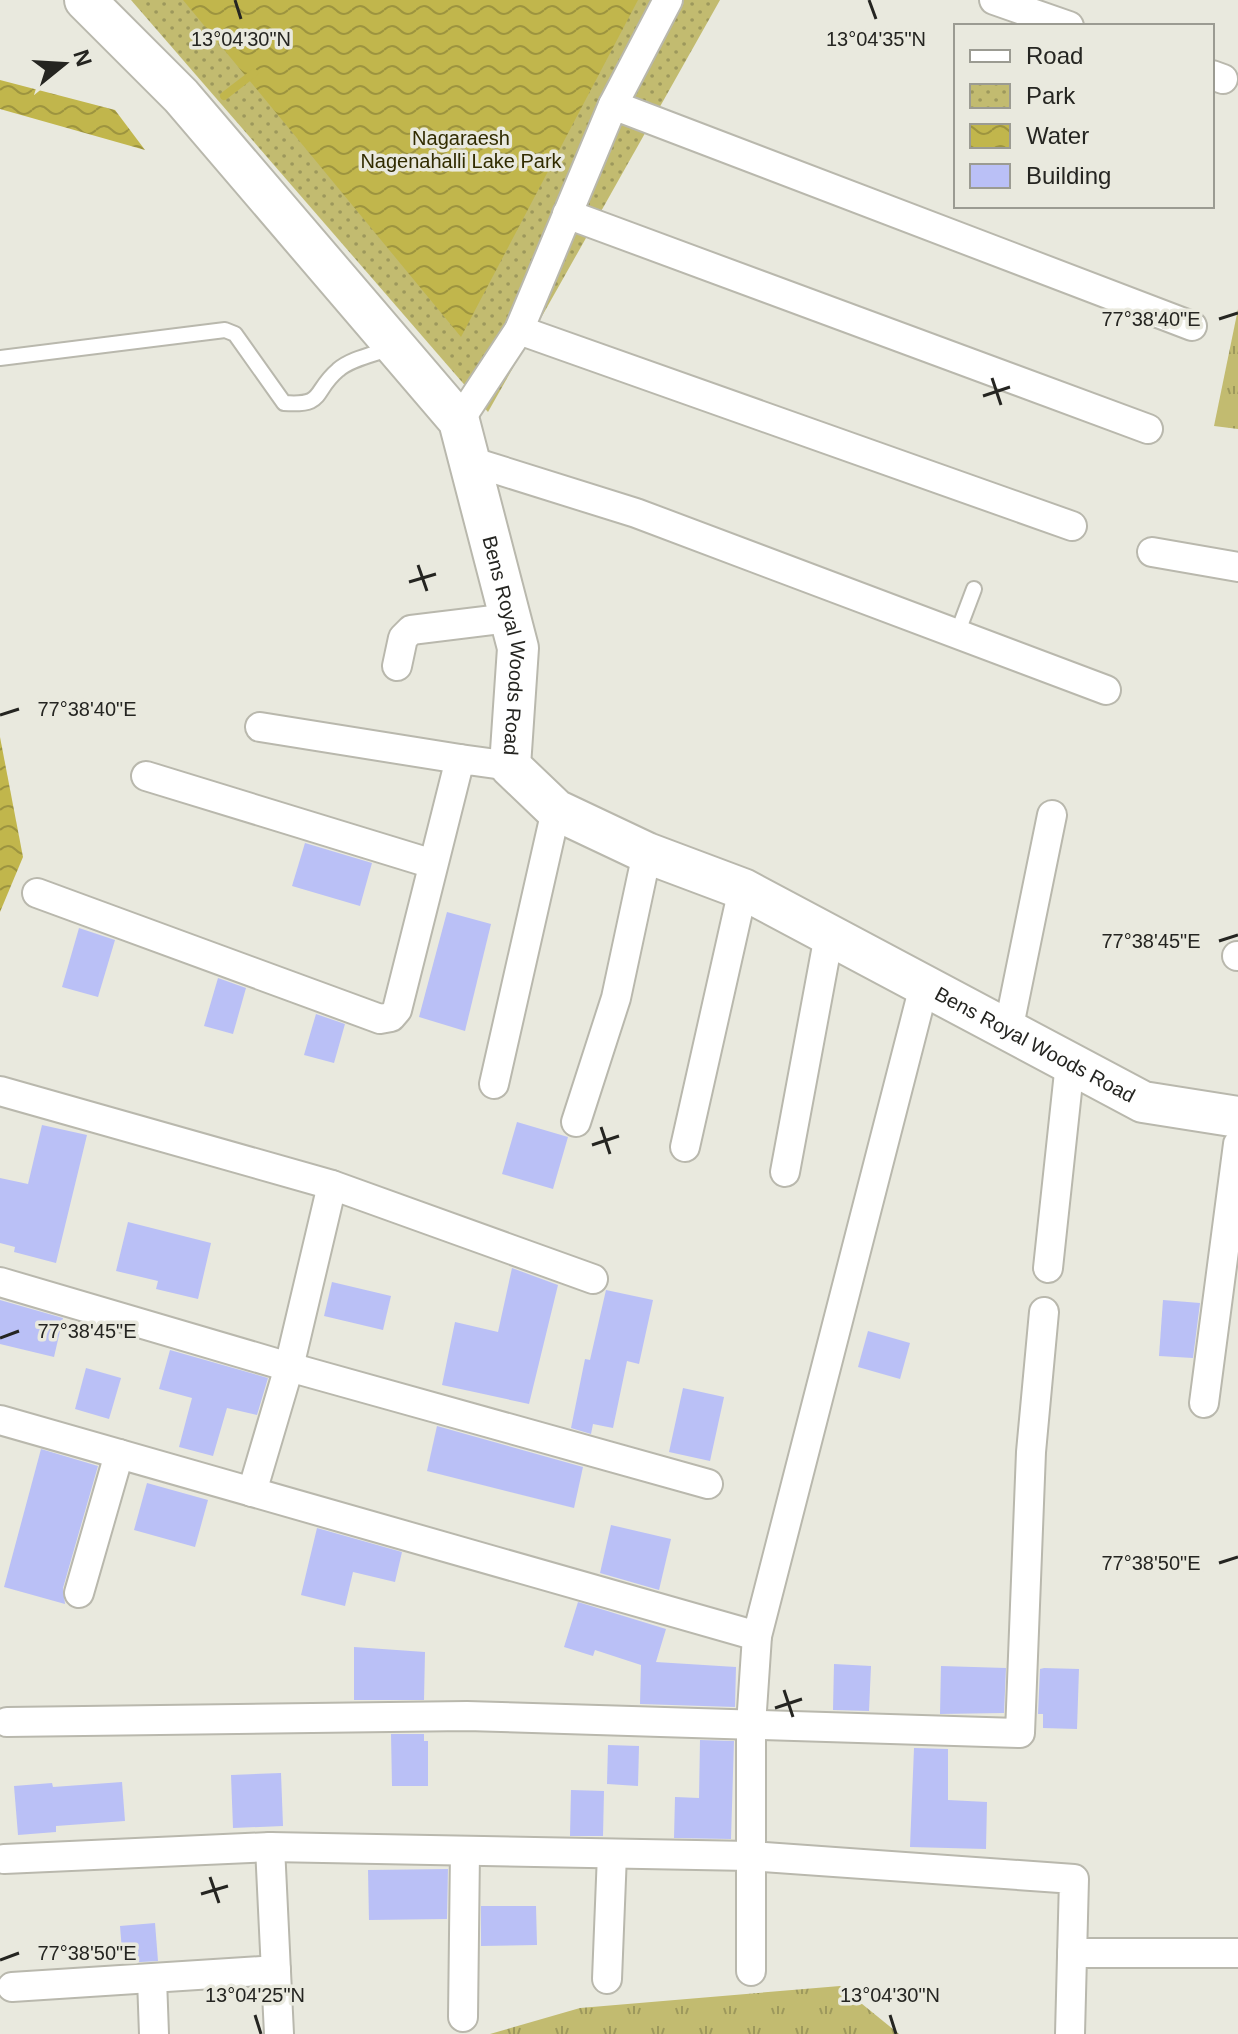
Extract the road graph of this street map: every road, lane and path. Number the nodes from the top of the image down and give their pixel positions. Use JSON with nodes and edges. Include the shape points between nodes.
{"nodes":[{"id":1,"x":85,"y":0,"type":"edge"},
{"id":2,"x":668,"y":0,"type":"edge"},
{"id":3,"x":994,"y":0,"type":"edge"},
{"id":4,"x":1063,"y":24,"type":"edge"},
{"id":5,"x":613,"y":105,"type":"junction"},
{"id":6,"x":567,"y":214,"type":"junction"},
{"id":7,"x":1192,"y":326,"type":"dead end"},
{"id":8,"x":519,"y":330,"type":"junction"},
{"id":9,"x":395,"y":346,"type":"junction"},
{"id":10,"x":0,"y":358,"type":"edge"},
{"id":11,"x":459,"y":421,"type":"junction"},
{"id":12,"x":1148,"y":429,"type":"dead end"},
{"id":13,"x":470,"y":461,"type":"junction"},
{"id":14,"x":1072,"y":526,"type":"dead end"},
{"id":15,"x":1152,"y":552,"type":"dead end"},
{"id":16,"x":1238,"y":567,"type":"edge"},
{"id":17,"x":974,"y":589,"type":"dead end"},
{"id":18,"x":510,"y":618,"type":"junction"},
{"id":19,"x":957,"y":634,"type":"junction"},
{"id":20,"x":397,"y":666,"type":"dead end"},
{"id":21,"x":1106,"y":690,"type":"dead end"},
{"id":22,"x":260,"y":727,"type":"dead end"},
{"id":23,"x":460,"y":759,"type":"junction"},
{"id":24,"x":510,"y":766,"type":"junction"},
{"id":25,"x":146,"y":776,"type":"dead end"},
{"id":26,"x":556,"y":810,"type":"junction"},
{"id":27,"x":1052,"y":815,"type":"dead end"},
{"id":28,"x":647,"y":853,"type":"junction"},
{"id":29,"x":433,"y":864,"type":"junction"},
{"id":30,"x":743,"y":889,"type":"junction"},
{"id":31,"x":37,"y":893,"type":"dead end"},
{"id":32,"x":829,"y":935,"type":"junction"},
{"id":33,"x":924,"y":986,"type":"junction"},
{"id":34,"x":1008,"y":1031,"type":"junction"},
{"id":35,"x":1070,"y":1063,"type":"junction"},
{"id":36,"x":494,"y":1084,"type":"dead end"},
{"id":37,"x":0,"y":1091,"type":"edge"},
{"id":38,"x":1238,"y":1117,"type":"edge"},
{"id":39,"x":576,"y":1122,"type":"dead end"},
{"id":40,"x":1238,"y":1144,"type":"edge"},
{"id":41,"x":685,"y":1147,"type":"dead end"},
{"id":42,"x":785,"y":1172,"type":"dead end"},
{"id":43,"x":332,"y":1185,"type":"junction"},
{"id":44,"x":1048,"y":1268,"type":"dead end"},
{"id":45,"x":593,"y":1279,"type":"dead end"},
{"id":46,"x":0,"y":1282,"type":"edge"},
{"id":47,"x":1044,"y":1312,"type":"dead end"},
{"id":48,"x":289,"y":1367,"type":"junction"},
{"id":49,"x":1204,"y":1403,"type":"dead end"},
{"id":50,"x":0,"y":1420,"type":"edge"},
{"id":51,"x":119,"y":1454,"type":"junction"},
{"id":52,"x":708,"y":1484,"type":"dead end"},
{"id":53,"x":252,"y":1492,"type":"junction"},
{"id":54,"x":79,"y":1593,"type":"dead end"},
{"id":55,"x":757,"y":1636,"type":"junction"},
{"id":56,"x":7,"y":1722,"type":"dead end"},
{"id":57,"x":751,"y":1725,"type":"junction"},
{"id":58,"x":270,"y":1847,"type":"junction"},
{"id":59,"x":465,"y":1851,"type":"junction"},
{"id":60,"x":612,"y":1854,"type":"junction"},
{"id":61,"x":750,"y":1856,"type":"junction"},
{"id":62,"x":4,"y":1859,"type":"dead end"},
{"id":63,"x":1072,"y":1953,"type":"junction"},
{"id":64,"x":1238,"y":1953,"type":"edge"},
{"id":65,"x":276,"y":1970,"type":"junction"},
{"id":66,"x":751,"y":1971,"type":"dead end"},
{"id":67,"x":152,"y":1979,"type":"junction"},
{"id":68,"x":607,"y":1979,"type":"dead end"},
{"id":69,"x":12,"y":1987,"type":"dead end"},
{"id":70,"x":463,"y":2017,"type":"dead end"},
{"id":71,"x":154,"y":2034,"type":"edge"},
{"id":72,"x":279,"y":2034,"type":"edge"},
{"id":73,"x":1070,"y":2034,"type":"edge"}],
"edges":[{"from":1,"to":9,"type":"street","name":"Bens Royal Woods Road","via":[[181,96]]},
{"from":2,"to":5,"type":"street"},
{"from":3,"to":4,"type":"street"},
{"from":5,"to":6,"type":"street"},
{"from":5,"to":7,"type":"street"},
{"from":6,"to":8,"type":"street"},
{"from":6,"to":12,"type":"street"},
{"from":8,"to":11,"type":"street"},
{"from":8,"to":14,"type":"street"},
{"from":9,"to":10,"type":"lane","via":[[339,368],[307,405],[284,403],[235,334],[225,330]]},
{"from":9,"to":11,"type":"street","name":"Bens Royal Woods Road"},
{"from":11,"to":13,"type":"street","name":"Bens Royal Woods Road"},
{"from":13,"to":18,"type":"street","name":"Bens Royal Woods Road"},
{"from":13,"to":19,"type":"street","via":[[636,513]]},
{"from":15,"to":16,"type":"street"},
{"from":17,"to":19,"type":"lane"},
{"from":18,"to":20,"type":"street","via":[[411,630],[403,638]]},
{"from":18,"to":24,"type":"street","name":"Bens Royal Woods Road","via":[[518,648]]},
{"from":19,"to":21,"type":"street"},
{"from":22,"to":23,"type":"street"},
{"from":23,"to":24,"type":"street"},
{"from":23,"to":29,"type":"street"},
{"from":24,"to":26,"type":"street","name":"Bens Royal Woods Road"},
{"from":25,"to":29,"type":"street"},
{"from":26,"to":28,"type":"street","name":"Bens Royal Woods Road"},
{"from":26,"to":36,"type":"street"},
{"from":27,"to":34,"type":"street"},
{"from":28,"to":30,"type":"street","name":"Bens Royal Woods Road"},
{"from":28,"to":39,"type":"street","via":[[616,998]]},
{"from":29,"to":31,"type":"street","via":[[397,1010],[380,1019]]},
{"from":30,"to":32,"type":"street","name":"Bens Royal Woods Road"},
{"from":30,"to":41,"type":"street"},
{"from":32,"to":33,"type":"street","name":"Bens Royal Woods Road"},
{"from":32,"to":42,"type":"street"},
{"from":33,"to":34,"type":"street","name":"Bens Royal Woods Road"},
{"from":33,"to":55,"type":"street"},
{"from":34,"to":35,"type":"street","name":"Bens Royal Woods Road"},
{"from":35,"to":38,"type":"street","name":"Bens Royal Woods Road","via":[[1143,1102]]},
{"from":35,"to":44,"type":"street"},
{"from":37,"to":43,"type":"street"},
{"from":40,"to":49,"type":"street"},
{"from":43,"to":45,"type":"street"},
{"from":43,"to":48,"type":"street"},
{"from":46,"to":48,"type":"street"},
{"from":47,"to":57,"type":"street","via":[[1031,1452],[1020,1733]]},
{"from":48,"to":52,"type":"street"},
{"from":48,"to":53,"type":"street"},
{"from":50,"to":51,"type":"street"},
{"from":51,"to":53,"type":"street"},
{"from":51,"to":54,"type":"street"},
{"from":53,"to":55,"type":"street"},
{"from":55,"to":57,"type":"street"},
{"from":56,"to":57,"type":"street","via":[[467,1716]]},
{"from":57,"to":61,"type":"street"},
{"from":58,"to":59,"type":"street"},
{"from":58,"to":62,"type":"street"},
{"from":58,"to":65,"type":"street"},
{"from":59,"to":60,"type":"street"},
{"from":59,"to":70,"type":"street"},
{"from":60,"to":61,"type":"street"},
{"from":60,"to":68,"type":"street"},
{"from":61,"to":63,"type":"street","via":[[1074,1879]]},
{"from":61,"to":66,"type":"street"},
{"from":63,"to":64,"type":"street"},
{"from":63,"to":73,"type":"street"},
{"from":65,"to":67,"type":"street"},
{"from":65,"to":72,"type":"street"},
{"from":67,"to":69,"type":"street"},
{"from":67,"to":71,"type":"street"}]}
